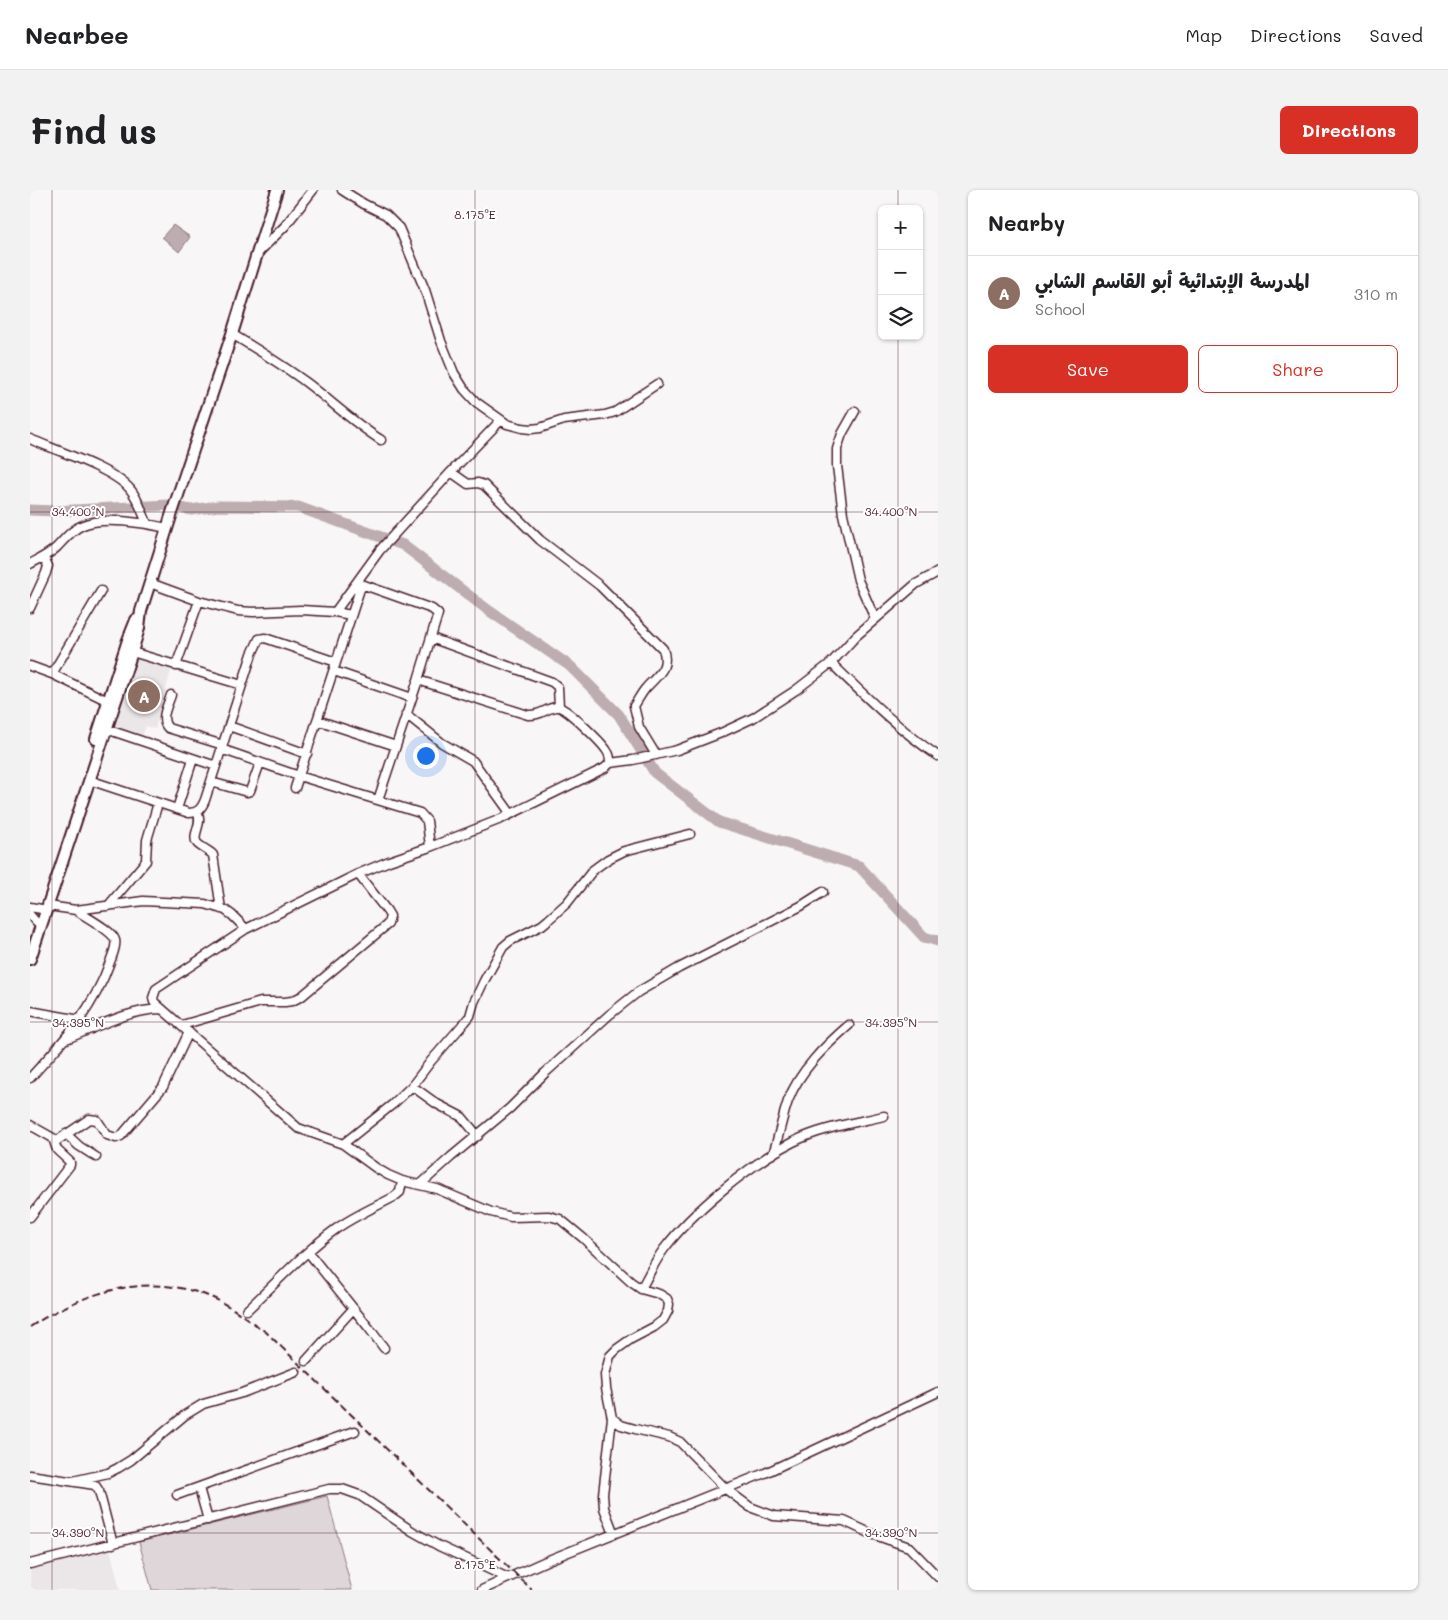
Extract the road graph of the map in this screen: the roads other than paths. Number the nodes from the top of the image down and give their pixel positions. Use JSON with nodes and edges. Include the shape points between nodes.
{"nodes":[{"id":1,"x":277,"y":190,"type":"edge"},
{"id":2,"x":313,"y":190,"type":"edge"},
{"id":3,"x":342,"y":190,"type":"edge"},
{"id":4,"x":257,"y":254,"type":"junction"},
{"id":5,"x":232,"y":334,"type":"junction"},
{"id":6,"x":657,"y":384,"type":"dead end"},
{"id":7,"x":855,"y":411,"type":"dead end"},
{"id":8,"x":501,"y":420,"type":"junction"},
{"id":9,"x":30,"y":439,"type":"edge"},
{"id":10,"x":381,"y":440,"type":"dead end"},
{"id":11,"x":451,"y":472,"type":"junction"},
{"id":12,"x":147,"y":523,"type":"junction"},
{"id":13,"x":167,"y":528,"type":"junction"},
{"id":14,"x":44,"y":557,"type":"junction"},
{"id":15,"x":30,"y":564,"type":"edge"},
{"id":16,"x":938,"y":572,"type":"edge"},
{"id":17,"x":150,"y":583,"type":"junction"},
{"id":18,"x":100,"y":591,"type":"dead end"},
{"id":19,"x":198,"y":601,"type":"junction"},
{"id":20,"x":30,"y":608,"type":"edge"},
{"id":21,"x":141,"y":611,"type":"junction"},
{"id":22,"x":335,"y":612,"type":"junction"},
{"id":23,"x":351,"y":615,"type":"junction"},
{"id":24,"x":875,"y":620,"type":"junction"},
{"id":25,"x":431,"y":638,"type":"junction"},
{"id":26,"x":132,"y":652,"type":"junction"},
{"id":27,"x":336,"y":662,"type":"junction"},
{"id":28,"x":831,"y":663,"type":"junction"},
{"id":29,"x":30,"y":666,"type":"edge"},
{"id":30,"x":176,"y":666,"type":"junction"},
{"id":31,"x":334,"y":671,"type":"junction"},
{"id":32,"x":52,"y":674,"type":"junction"},
{"id":33,"x":418,"y":680,"type":"junction"},
{"id":34,"x":242,"y":685,"type":"junction"},
{"id":35,"x":171,"y":695,"type":"dead end"},
{"id":36,"x":412,"y":698,"type":"junction"},
{"id":37,"x":108,"y":701,"type":"junction"},
{"id":38,"x":559,"y":706,"type":"junction"},
{"id":39,"x":406,"y":714,"type":"junction"},
{"id":40,"x":317,"y":720,"type":"junction"},
{"id":41,"x":229,"y":726,"type":"junction"},
{"id":42,"x":106,"y":729,"type":"junction"},
{"id":43,"x":396,"y":746,"type":"junction"},
{"id":44,"x":222,"y":747,"type":"junction"},
{"id":45,"x":306,"y":754,"type":"junction"},
{"id":46,"x":656,"y":755,"type":"junction"},
{"id":47,"x":938,"y":756,"type":"edge"},
{"id":48,"x":193,"y":758,"type":"junction"},
{"id":49,"x":260,"y":763,"type":"junction"},
{"id":50,"x":610,"y":763,"type":"junction"},
{"id":51,"x":216,"y":766,"type":"junction"},
{"id":52,"x":299,"y":776,"type":"junction"},
{"id":53,"x":89,"y":780,"type":"junction"},
{"id":54,"x":211,"y":782,"type":"junction"},
{"id":55,"x":295,"y":788,"type":"dead end"},
{"id":56,"x":378,"y":800,"type":"junction"},
{"id":57,"x":158,"y":803,"type":"junction"},
{"id":58,"x":177,"y":809,"type":"junction"},
{"id":59,"x":197,"y":812,"type":"junction"},
{"id":60,"x":511,"y":814,"type":"junction"},
{"id":61,"x":690,"y":834,"type":"dead end"},
{"id":62,"x":430,"y":847,"type":"junction"},
{"id":63,"x":358,"y":874,"type":"junction"},
{"id":64,"x":823,"y":892,"type":"dead end"},
{"id":65,"x":108,"y":906,"type":"junction"},
{"id":66,"x":41,"y":908,"type":"edge"},
{"id":67,"x":221,"y":909,"type":"junction"},
{"id":68,"x":76,"y":910,"type":"junction"},
{"id":69,"x":36,"y":921,"type":"edge"},
{"id":70,"x":246,"y":929,"type":"junction"},
{"id":71,"x":30,"y":939,"type":"edge"},
{"id":72,"x":30,"y":959,"type":"edge"},
{"id":73,"x":161,"y":1010,"type":"junction"},
{"id":74,"x":30,"y":1012,"type":"edge"},
{"id":75,"x":80,"y":1020,"type":"junction"},
{"id":76,"x":182,"y":1025,"type":"junction"},
{"id":77,"x":850,"y":1025,"type":"dead end"},
{"id":78,"x":91,"y":1029,"type":"junction"},
{"id":79,"x":189,"y":1032,"type":"junction"},
{"id":80,"x":66,"y":1039,"type":"junction"},
{"id":81,"x":30,"y":1078,"type":"edge"},
{"id":82,"x":412,"y":1086,"type":"junction"},
{"id":83,"x":884,"y":1116,"type":"dead end"},
{"id":84,"x":30,"y":1125,"type":"edge"},
{"id":85,"x":66,"y":1134,"type":"junction"},
{"id":86,"x":478,"y":1136,"type":"junction"},
{"id":87,"x":55,"y":1142,"type":"junction"},
{"id":88,"x":343,"y":1144,"type":"junction"},
{"id":89,"x":773,"y":1154,"type":"junction"},
{"id":90,"x":96,"y":1157,"type":"dead end"},
{"id":91,"x":402,"y":1180,"type":"junction"},
{"id":92,"x":421,"y":1184,"type":"junction"},
{"id":93,"x":30,"y":1217,"type":"edge"},
{"id":94,"x":308,"y":1252,"type":"junction"},
{"id":95,"x":641,"y":1289,"type":"junction"},
{"id":96,"x":353,"y":1309,"type":"junction"},
{"id":97,"x":248,"y":1310,"type":"dead end"},
{"id":98,"x":384,"y":1348,"type":"dead end"},
{"id":99,"x":306,"y":1361,"type":"dead end"},
{"id":100,"x":296,"y":1372,"type":"dead end"},
{"id":101,"x":938,"y":1392,"type":"edge"},
{"id":102,"x":612,"y":1418,"type":"junction"},
{"id":103,"x":356,"y":1431,"type":"dead end"},
{"id":104,"x":30,"y":1475,"type":"edge"},
{"id":105,"x":73,"y":1481,"type":"junction"},
{"id":106,"x":199,"y":1488,"type":"junction"},
{"id":107,"x":727,"y":1490,"type":"junction"},
{"id":108,"x":177,"y":1495,"type":"dead end"},
{"id":109,"x":208,"y":1520,"type":"junction"},
{"id":110,"x":614,"y":1534,"type":"junction"},
{"id":111,"x":113,"y":1544,"type":"junction"},
{"id":112,"x":30,"y":1564,"type":"edge"},
{"id":113,"x":938,"y":1577,"type":"edge"},
{"id":114,"x":508,"y":1578,"type":"junction"},
{"id":115,"x":482,"y":1590,"type":"edge"}],
"edges":[{"from":1,"to":4,"type":"main road"},
{"from":2,"to":4,"type":"street","via":[[285,226]]},
{"from":3,"to":8,"type":"street","via":[[386,215],[399,228],[454,373],[476,402]]},
{"from":4,"to":5,"type":"main road"},
{"from":5,"to":10,"type":"street","via":[[275,360]]},
{"from":5,"to":13,"type":"main road"},
{"from":6,"to":8,"type":"street","via":[[615,412],[605,415],[564,420],[531,429]]},
{"from":7,"to":24,"type":"street","via":[[837,449],[837,466],[843,514],[858,580]]},
{"from":8,"to":11,"type":"street"},
{"from":9,"to":12,"type":"street","via":[[103,471],[126,486],[134,495]]},
{"from":11,"to":22,"type":"street","via":[[380,550]]},
{"from":11,"to":46,"type":"street","via":[[468,484],[484,485],[540,540],[600,586],[663,649],[666,659],[662,671],[634,706],[639,727]]},
{"from":12,"to":13,"type":"street"},
{"from":12,"to":14,"type":"street","via":[[96,522],[82,525]]},
{"from":13,"to":17,"type":"main road"},
{"from":14,"to":15,"type":"street"},
{"from":14,"to":20,"type":"street","via":[[48,566]]},
{"from":16,"to":24,"type":"street","via":[[916,584]]},
{"from":17,"to":19,"type":"street"},
{"from":17,"to":21,"type":"main road"},
{"from":18,"to":32,"type":"street"},
{"from":19,"to":22,"type":"street","via":[[238,611]]},
{"from":19,"to":30,"type":"street"},
{"from":21,"to":26,"type":"main road"},
{"from":21,"to":37,"type":"main road"},
{"from":22,"to":23,"type":"street"},
{"from":23,"to":25,"type":"street","via":[[360,587],[367,585],[436,611],[438,616]]},
{"from":23,"to":27,"type":"street"},
{"from":24,"to":28,"type":"street"},
{"from":25,"to":33,"type":"street"},
{"from":25,"to":38,"type":"street","via":[[552,682],[558,687]]},
{"from":26,"to":30,"type":"street"},
{"from":26,"to":42,"type":"main road"},
{"from":27,"to":31,"type":"street"},
{"from":27,"to":34,"type":"street","via":[[262,638],[257,642]]},
{"from":28,"to":46,"type":"street","via":[[752,718],[712,737]]},
{"from":28,"to":47,"type":"street","via":[[895,723]]},
{"from":29,"to":32,"type":"street"},
{"from":30,"to":34,"type":"street"},
{"from":31,"to":36,"type":"street"},
{"from":31,"to":40,"type":"street"},
{"from":32,"to":37,"type":"street"},
{"from":33,"to":36,"type":"street"},
{"from":33,"to":38,"type":"street","via":[[528,715],[538,715]]},
{"from":34,"to":41,"type":"street"},
{"from":35,"to":44,"type":"street","via":[[163,719],[165,725]]},
{"from":36,"to":39,"type":"street"},
{"from":37,"to":66,"type":"main road"},
{"from":38,"to":50,"type":"street","via":[[576,718],[607,750]]},
{"from":39,"to":43,"type":"street"},
{"from":39,"to":60,"type":"street","via":[[442,743],[473,761]]},
{"from":40,"to":43,"type":"street"},
{"from":40,"to":45,"type":"street"},
{"from":41,"to":44,"type":"street"},
{"from":41,"to":45,"type":"street"},
{"from":42,"to":48,"type":"street"},
{"from":42,"to":53,"type":"main road"},
{"from":43,"to":56,"type":"street"},
{"from":44,"to":49,"type":"street"},
{"from":44,"to":51,"type":"street"},
{"from":45,"to":52,"type":"street"},
{"from":46,"to":50,"type":"street"},
{"from":48,"to":51,"type":"street"},
{"from":48,"to":58,"type":"street"},
{"from":49,"to":52,"type":"street"},
{"from":49,"to":54,"type":"street","via":[[250,791]]},
{"from":50,"to":60,"type":"street"},
{"from":51,"to":54,"type":"street"},
{"from":52,"to":55,"type":"street"},
{"from":52,"to":56,"type":"street"},
{"from":53,"to":57,"type":"street"},
{"from":53,"to":66,"type":"main road"},
{"from":54,"to":59,"type":"street"},
{"from":56,"to":62,"type":"street","via":[[424,816]]},
{"from":57,"to":58,"type":"street"},
{"from":57,"to":65,"type":"street","via":[[147,840],[146,861]]},
{"from":58,"to":59,"type":"street"},
{"from":59,"to":67,"type":"street","via":[[200,822],[196,840],[213,855]]},
{"from":60,"to":62,"type":"street"},
{"from":61,"to":82,"type":"street","via":[[624,851],[608,859],[593,870],[567,903],[542,925],[503,947],[481,987],[470,1016]]},
{"from":62,"to":63,"type":"street"},
{"from":63,"to":70,"type":"street"},
{"from":63,"to":76,"type":"street","via":[[387,911],[390,916],[388,924],[292,1001],[261,1002]]},
{"from":64,"to":86,"type":"street","via":[[638,992],[608,1015]]},
{"from":65,"to":67,"type":"street","via":[[168,902],[205,904]]},
{"from":65,"to":68,"type":"street"},
{"from":66,"to":68,"type":"street"},
{"from":66,"to":69,"type":"main road"},
{"from":67,"to":70,"type":"street"},
{"from":68,"to":75,"type":"street","via":[[113,935],[115,943],[97,994]]},
{"from":69,"to":71,"type":"main road"},
{"from":69,"to":72,"type":"main road"},
{"from":70,"to":73,"type":"street","via":[[156,989],[153,998]]},
{"from":73,"to":76,"type":"street"},
{"from":73,"to":78,"type":"street","via":[[125,1015]]},
{"from":74,"to":75,"type":"street"},
{"from":75,"to":78,"type":"street"},
{"from":75,"to":80,"type":"street"},
{"from":76,"to":79,"type":"street"},
{"from":77,"to":89,"type":"street","via":[[798,1081],[789,1099]]},
{"from":78,"to":80,"type":"street"},
{"from":79,"to":85,"type":"street","via":[[163,1087],[121,1136],[107,1135],[100,1123],[92,1118]]},
{"from":79,"to":88,"type":"street","via":[[298,1128]]},
{"from":80,"to":81,"type":"street"},
{"from":82,"to":86,"type":"street","via":[[462,1117]]},
{"from":82,"to":88,"type":"street"},
{"from":83,"to":89,"type":"street","via":[[813,1134]]},
{"from":84,"to":87,"type":"street","via":[[50,1135]]},
{"from":85,"to":87,"type":"street"},
{"from":85,"to":90,"type":"street"},
{"from":86,"to":92,"type":"street"},
{"from":87,"to":93,"type":"street","via":[[57,1150],[70,1165]]},
{"from":88,"to":91,"type":"street","via":[[376,1168]]},
{"from":89,"to":95,"type":"street","via":[[733,1182],[689,1221],[664,1250]]},
{"from":91,"to":92,"type":"street"},
{"from":91,"to":94,"type":"street","via":[[400,1192],[394,1197],[338,1227]]},
{"from":92,"to":95,"type":"street","via":[[491,1212],[511,1217],[548,1216],[560,1220]]},
{"from":94,"to":96,"type":"street"},
{"from":94,"to":97,"type":"street"},
{"from":95,"to":102,"type":"street","via":[[667,1299],[668,1311],[654,1327],[631,1339],[610,1356],[606,1388]]},
{"from":96,"to":98,"type":"street"},
{"from":96,"to":99,"type":"street"},
{"from":100,"to":105,"type":"street","via":[[198,1406],[118,1468]]},
{"from":101,"to":107,"type":"street"},
{"from":102,"to":107,"type":"street","via":[[635,1430],[680,1442]]},
{"from":102,"to":110,"type":"street","via":[[603,1494],[604,1508]]},
{"from":103,"to":106,"type":"street"},
{"from":104,"to":105,"type":"street"},
{"from":105,"to":111,"type":"street","via":[[98,1487]]},
{"from":106,"to":108,"type":"street"},
{"from":106,"to":109,"type":"street"},
{"from":107,"to":110,"type":"street"},
{"from":107,"to":113,"type":"street","via":[[765,1514],[844,1521],[902,1544],[915,1552]]},
{"from":109,"to":111,"type":"street"},
{"from":109,"to":114,"type":"street","via":[[330,1489],[342,1489],[359,1495],[439,1546]]},
{"from":110,"to":114,"type":"street"},
{"from":111,"to":112,"type":"street"},
{"from":114,"to":115,"type":"street"}]}
